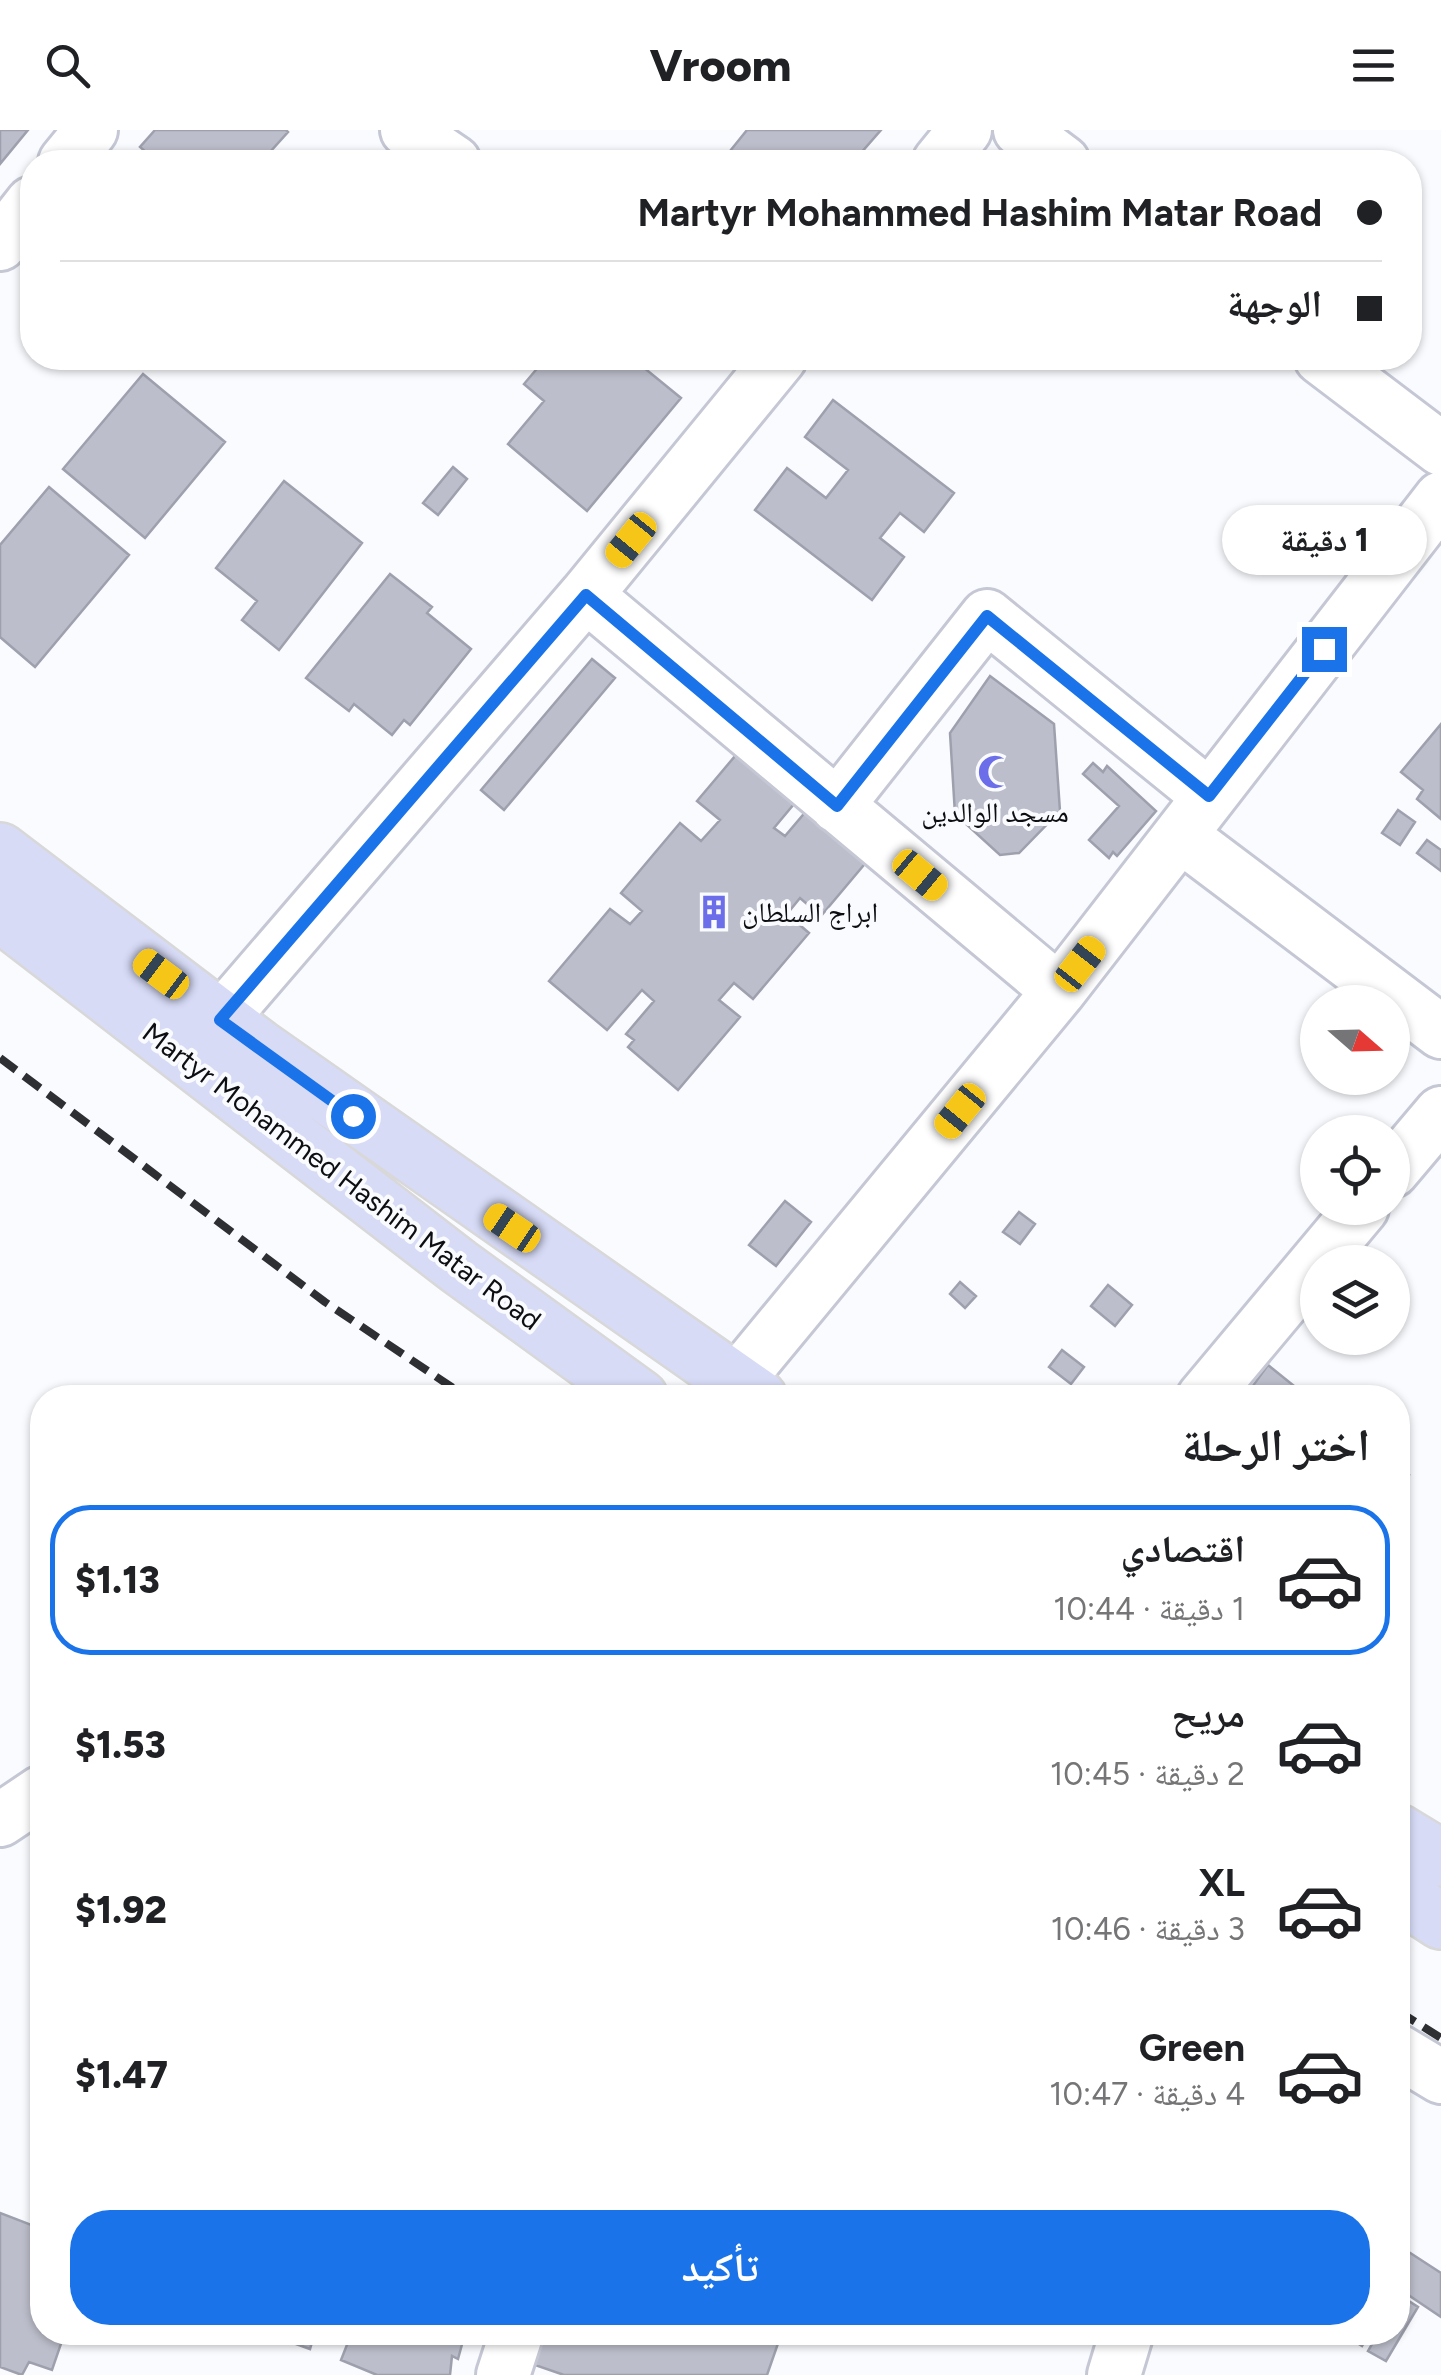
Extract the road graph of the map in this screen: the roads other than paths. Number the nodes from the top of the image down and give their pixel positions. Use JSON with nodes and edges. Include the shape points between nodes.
{"nodes":[{"id":1,"x":91,"y":130,"type":"edge"},
{"id":2,"x":407,"y":130,"type":"edge"},
{"id":3,"x":966,"y":130,"type":"edge"},
{"id":4,"x":1020,"y":130,"type":"edge"},
{"id":5,"x":75,"y":150,"type":"edge"},
{"id":6,"x":436,"y":150,"type":"edge"},
{"id":7,"x":949,"y":150,"type":"edge"},
{"id":8,"x":1047,"y":150,"type":"edge"},
{"id":9,"x":20,"y":219,"type":"edge"},
{"id":10,"x":0,"y":244,"type":"edge"},
{"id":11,"x":759,"y":370,"type":"edge"},
{"id":12,"x":1337,"y":370,"type":"edge"},
{"id":13,"x":1441,"y":449,"type":"edge"},
{"id":14,"x":1441,"y":498,"type":"edge"},
{"id":15,"x":586,"y":595,"type":"junction"},
{"id":16,"x":837,"y":806,"type":"junction"},
{"id":17,"x":1194,"y":816,"type":"junction"},
{"id":18,"x":0,"y":851,"type":"edge"},
{"id":19,"x":0,"y":914,"type":"edge"},
{"id":20,"x":1059,"y":991,"type":"junction"},
{"id":21,"x":220,"y":1020,"type":"junction"},
{"id":22,"x":1441,"y":1032,"type":"edge"},
{"id":23,"x":1441,"y":1113,"type":"edge"},
{"id":24,"x":1410,"y":1150,"type":"edge"},
{"id":25,"x":1348,"y":1225,"type":"edge"},
{"id":26,"x":622,"y":1385,"type":"edge"},
{"id":27,"x":741,"y":1385,"type":"edge"},
{"id":28,"x":752,"y":1385,"type":"edge"},
{"id":29,"x":1214,"y":1385,"type":"edge"},
{"id":30,"x":30,"y":1800,"type":"edge"},
{"id":31,"x":0,"y":1820,"type":"edge"},
{"id":32,"x":1410,"y":1839,"type":"edge"},
{"id":33,"x":1441,"y":1858,"type":"edge"},
{"id":34,"x":1410,"y":1901,"type":"edge"},
{"id":35,"x":1441,"y":1921,"type":"edge"},
{"id":36,"x":1410,"y":2058,"type":"edge"},
{"id":37,"x":1441,"y":2077,"type":"edge"},
{"id":38,"x":513,"y":2345,"type":"edge"},
{"id":39,"x":1124,"y":2345,"type":"edge"},
{"id":40,"x":503,"y":2375,"type":"edge"},
{"id":41,"x":1114,"y":2375,"type":"edge"}],
"edges":[{"from":1,"to":5,"type":"street"},
{"from":2,"to":6,"type":"street"},
{"from":3,"to":7,"type":"street"},
{"from":4,"to":8,"type":"street"},
{"from":9,"to":10,"type":"street"},
{"from":11,"to":15,"type":"street"},
{"from":12,"to":13,"type":"street"},
{"from":14,"to":17,"type":"street"},
{"from":15,"to":16,"type":"street"},
{"from":15,"to":21,"type":"street"},
{"from":16,"to":17,"type":"street","via":[[987,616]]},
{"from":16,"to":20,"type":"street"},
{"from":17,"to":20,"type":"street"},
{"from":17,"to":22,"type":"street"},
{"from":18,"to":21,"type":"main road","name":"Martyr Mohammed Hashim Matar Road"},
{"from":19,"to":26,"type":"main road","name":"Martyr Mohammed Hashim Matar Road"},
{"from":20,"to":28,"type":"street"},
{"from":21,"to":27,"type":"main road","name":"Martyr Mohammed Hashim Matar Road"},
{"from":23,"to":24,"type":"street"},
{"from":25,"to":29,"type":"street"},
{"from":30,"to":31,"type":"street"},
{"from":32,"to":33,"type":"main road"},
{"from":34,"to":35,"type":"main road"},
{"from":36,"to":37,"type":"street"},
{"from":38,"to":40,"type":"street"},
{"from":39,"to":41,"type":"street"}]}
